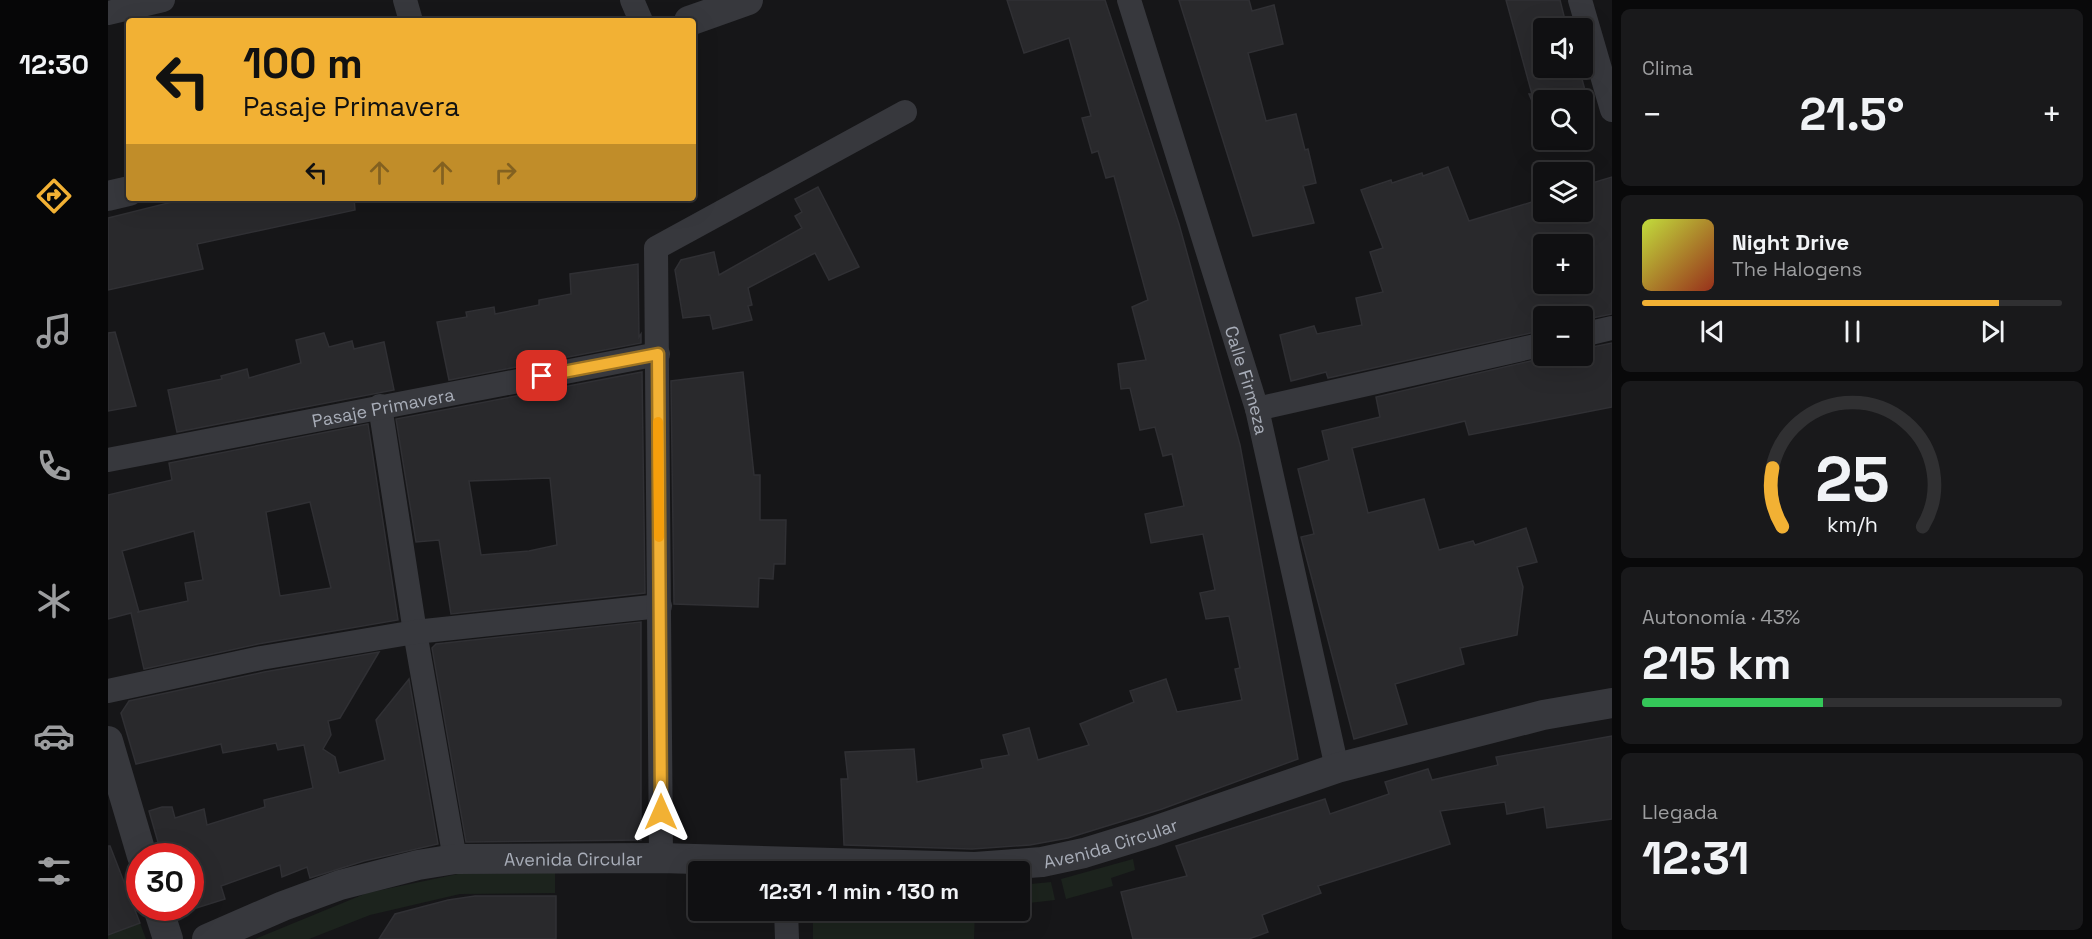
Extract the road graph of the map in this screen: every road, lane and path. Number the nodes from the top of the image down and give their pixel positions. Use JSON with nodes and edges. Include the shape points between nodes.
{"nodes":[{"id":1,"x":163,"y":0,"type":"edge"},
{"id":2,"x":405,"y":0,"type":"edge"},
{"id":3,"x":632,"y":0,"type":"edge"},
{"id":4,"x":748,"y":0,"type":"edge"},
{"id":5,"x":1129,"y":0,"type":"edge"},
{"id":6,"x":1580,"y":0,"type":"edge"},
{"id":7,"x":108,"y":13,"type":"edge"},
{"id":8,"x":410,"y":18,"type":"edge"},
{"id":9,"x":640,"y":18,"type":"edge"},
{"id":10,"x":696,"y":19,"type":"edge"},
{"id":11,"x":1612,"y":110,"type":"edge"},
{"id":12,"x":906,"y":112,"type":"dead end"},
{"id":13,"x":126,"y":191,"type":"edge"},
{"id":14,"x":108,"y":196,"type":"edge"},
{"id":15,"x":1612,"y":328,"type":"edge"},
{"id":16,"x":1593,"y":332,"type":"edge"},
{"id":17,"x":1533,"y":346,"type":"edge"},
{"id":18,"x":658,"y":354,"type":"junction"},
{"id":19,"x":380,"y":406,"type":"junction"},
{"id":20,"x":1257,"y":409,"type":"junction"},
{"id":21,"x":108,"y":460,"type":"edge"},
{"id":22,"x":660,"y":606,"type":"junction"},
{"id":23,"x":415,"y":632,"type":"junction"},
{"id":24,"x":108,"y":691,"type":"edge"},
{"id":25,"x":1612,"y":703,"type":"edge"},
{"id":26,"x":108,"y":741,"type":"edge"},
{"id":27,"x":1337,"y":768,"type":"junction"},
{"id":28,"x":138,"y":843,"type":"edge"},
{"id":29,"x":661,"y":858,"type":"junction"},
{"id":30,"x":455,"y":859,"type":"junction"},
{"id":31,"x":702,"y":861,"type":"edge"},
{"id":32,"x":1030,"y":863,"type":"edge"},
{"id":33,"x":162,"y":921,"type":"edge"},
{"id":34,"x":786,"y":921,"type":"edge"},
{"id":35,"x":168,"y":939,"type":"edge"},
{"id":36,"x":207,"y":939,"type":"edge"},
{"id":37,"x":787,"y":939,"type":"edge"}],
"edges":[{"from":1,"to":7,"type":"street"},
{"from":2,"to":8,"type":"street"},
{"from":3,"to":9,"type":"street"},
{"from":4,"to":10,"type":"street"},
{"from":5,"to":20,"type":"street","name":"Calle Firmeza"},
{"from":6,"to":11,"type":"street"},
{"from":12,"to":18,"type":"street","via":[[656,248]]},
{"from":13,"to":14,"type":"street"},
{"from":15,"to":16,"type":"street"},
{"from":17,"to":20,"type":"street"},
{"from":18,"to":19,"type":"street","name":"Pasaje Primavera"},
{"from":18,"to":22,"type":"street"},
{"from":19,"to":21,"type":"street","name":"Pasaje Primavera"},
{"from":19,"to":23,"type":"street"},
{"from":20,"to":27,"type":"street","name":"Calle Firmeza"},
{"from":22,"to":23,"type":"street"},
{"from":22,"to":29,"type":"street"},
{"from":23,"to":24,"type":"street","via":[[261,658]]},
{"from":23,"to":30,"type":"street"},
{"from":25,"to":27,"type":"street","name":"Avenida Circular","via":[[1543,715]]},
{"from":26,"to":28,"type":"street"},
{"from":27,"to":32,"type":"street","name":"Avenida Circular","via":[[1149,833],[1084,853]]},
{"from":29,"to":30,"type":"street","name":"Avenida Circular"},
{"from":29,"to":31,"type":"street","name":"Avenida Circular"},
{"from":30,"to":36,"type":"street","name":"Avenida Circular","via":[[340,885]]},
{"from":33,"to":35,"type":"street"},
{"from":34,"to":37,"type":"street"}]}
